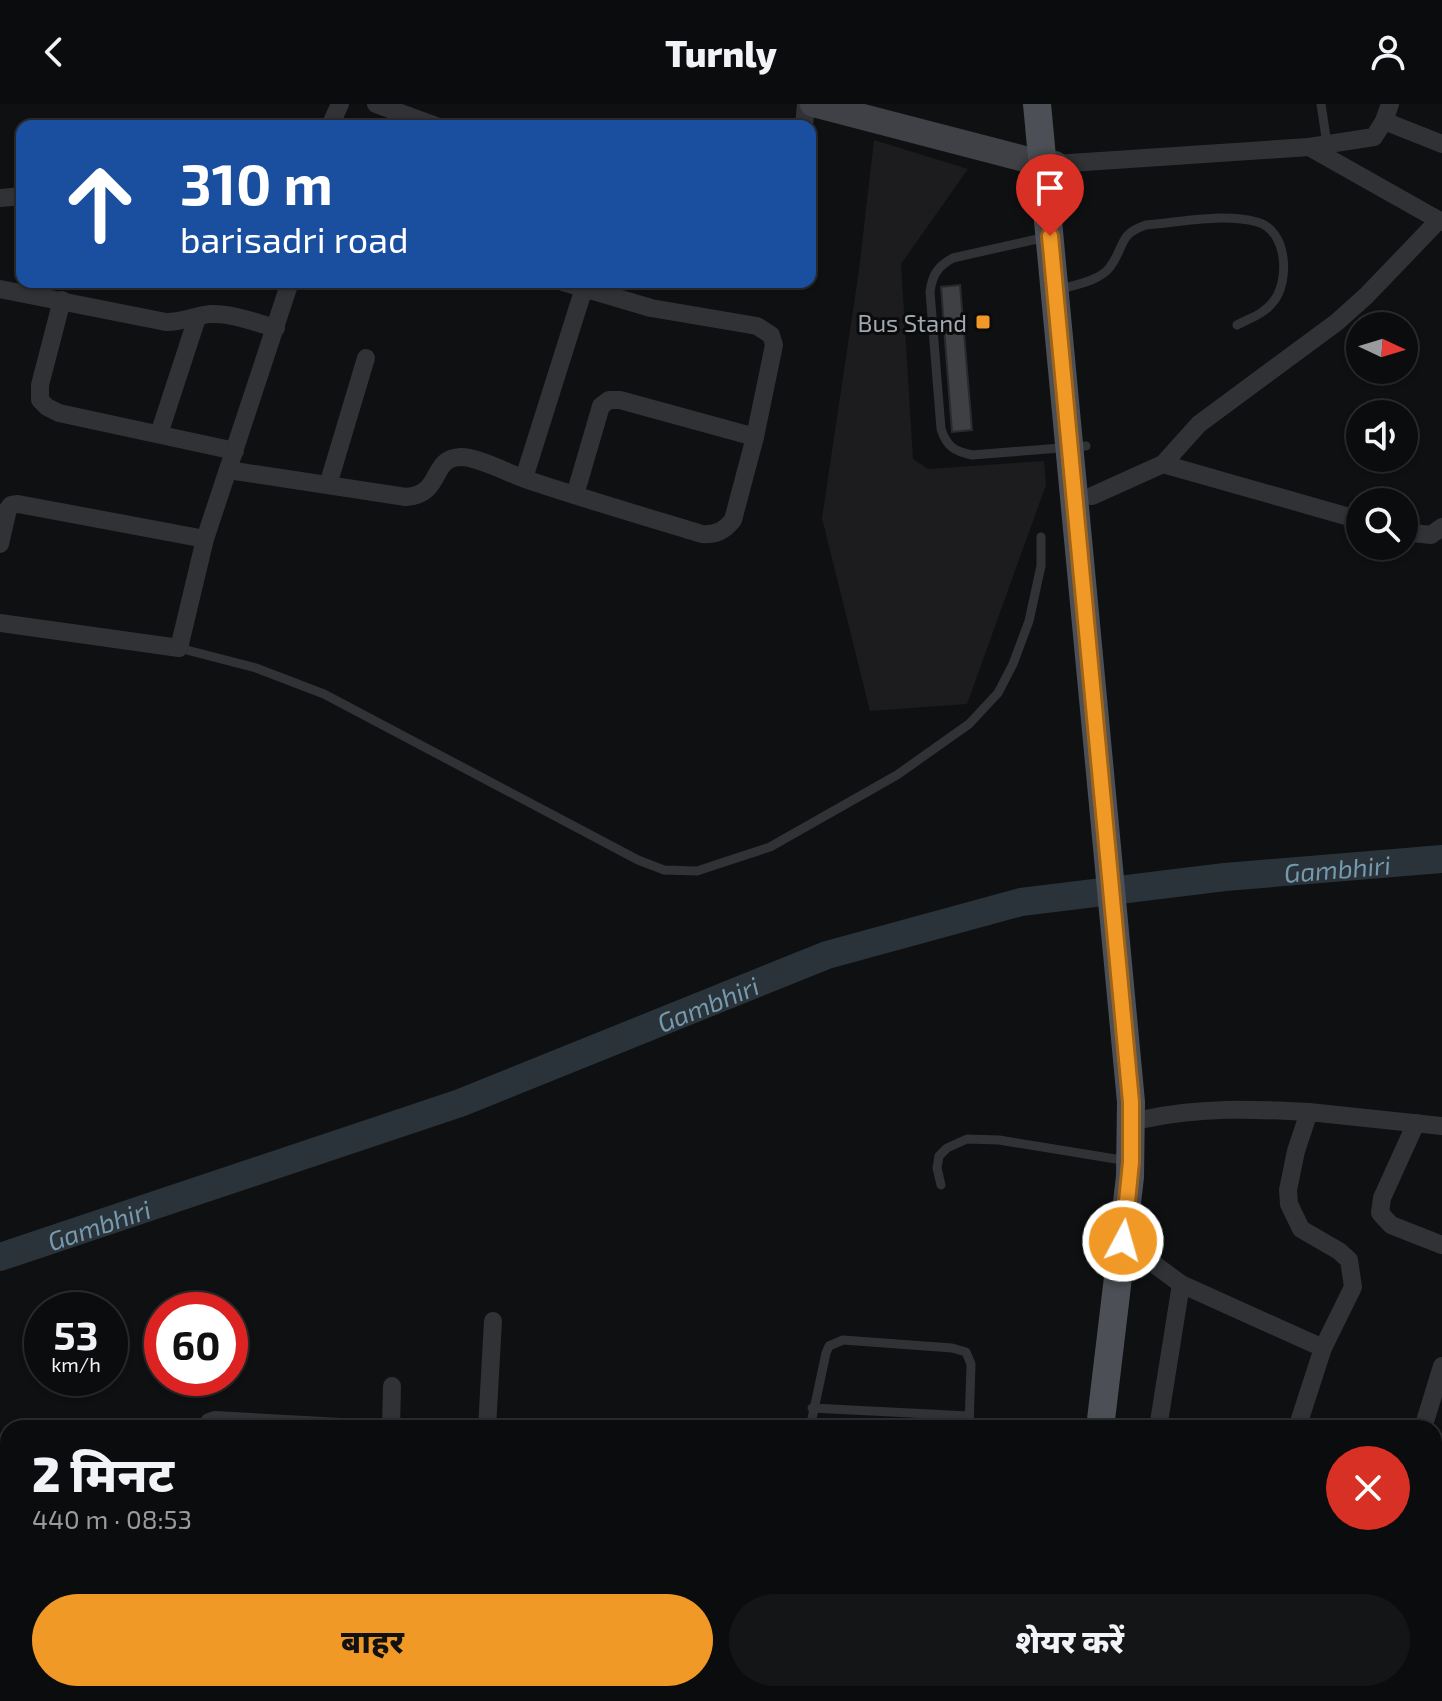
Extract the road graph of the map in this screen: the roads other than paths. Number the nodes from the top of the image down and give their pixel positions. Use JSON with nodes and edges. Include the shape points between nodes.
{"nodes":[{"id":1,"x":376,"y":104,"type":"edge"},
{"id":2,"x":813,"y":104,"type":"edge"},
{"id":3,"x":1037,"y":104,"type":"edge"},
{"id":4,"x":1049,"y":104,"type":"edge"},
{"id":5,"x":1321,"y":104,"type":"edge"},
{"id":6,"x":1387,"y":113,"type":"edge"},
{"id":7,"x":420,"y":120,"type":"edge"},
{"id":8,"x":1442,"y":144,"type":"edge"},
{"id":9,"x":1318,"y":145,"type":"junction"},
{"id":10,"x":1049,"y":164,"type":"junction"},
{"id":11,"x":1441,"y":221,"type":"edge"},
{"id":12,"x":1056,"y":235,"type":"junction"},
{"id":13,"x":288,"y":288,"type":"edge"},
{"id":14,"x":584,"y":288,"type":"joint"},
{"id":15,"x":0,"y":289,"type":"edge"},
{"id":16,"x":1062,"y":289,"type":"junction"},
{"id":17,"x":62,"y":300,"type":"junction"},
{"id":18,"x":197,"y":318,"type":"junction"},
{"id":19,"x":1237,"y":325,"type":"dead end"},
{"id":20,"x":276,"y":328,"type":"junction"},
{"id":21,"x":366,"y":358,"type":"dead end"},
{"id":22,"x":159,"y":434,"type":"junction"},
{"id":23,"x":755,"y":437,"type":"junction"},
{"id":24,"x":1078,"y":447,"type":"junction"},
{"id":25,"x":235,"y":451,"type":"junction"},
{"id":26,"x":1163,"y":464,"type":"junction"},
{"id":27,"x":228,"y":470,"type":"junction"},
{"id":28,"x":524,"y":478,"type":"junction"},
{"id":29,"x":328,"y":485,"type":"junction"},
{"id":30,"x":575,"y":495,"type":"junction"},
{"id":31,"x":1092,"y":496,"type":"junction"},
{"id":32,"x":1346,"y":516,"type":"edge"},
{"id":33,"x":1442,"y":527,"type":"edge"},
{"id":34,"x":1087,"y":532,"type":"junction"},
{"id":35,"x":1418,"y":534,"type":"edge"},
{"id":36,"x":1041,"y":537,"type":"dead end"},
{"id":37,"x":205,"y":539,"type":"junction"},
{"id":38,"x":0,"y":544,"type":"edge"},
{"id":39,"x":0,"y":623,"type":"edge"},
{"id":40,"x":179,"y":648,"type":"junction"},
{"id":41,"x":1309,"y":1112,"type":"junction"},
{"id":42,"x":1145,"y":1119,"type":"junction"},
{"id":43,"x":1416,"y":1123,"type":"junction"},
{"id":44,"x":1442,"y":1126,"type":"edge"},
{"id":45,"x":1131,"y":1169,"type":"junction"},
{"id":46,"x":941,"y":1185,"type":"dead end"},
{"id":47,"x":1123,"y":1241,"type":"junction"},
{"id":48,"x":1442,"y":1245,"type":"edge"},
{"id":49,"x":1181,"y":1284,"type":"junction"},
{"id":50,"x":493,"y":1321,"type":"dead end"},
{"id":51,"x":1323,"y":1348,"type":"junction"},
{"id":52,"x":1442,"y":1366,"type":"edge"},
{"id":53,"x":392,"y":1386,"type":"dead end"},
{"id":54,"x":812,"y":1408,"type":"junction"},
{"id":55,"x":969,"y":1416,"type":"junction"},
{"id":56,"x":391,"y":1420,"type":"edge"},
{"id":57,"x":487,"y":1420,"type":"edge"},
{"id":58,"x":811,"y":1420,"type":"edge"},
{"id":59,"x":969,"y":1420,"type":"edge"},
{"id":60,"x":1101,"y":1420,"type":"edge"},
{"id":61,"x":1159,"y":1420,"type":"edge"},
{"id":62,"x":1300,"y":1420,"type":"edge"},
{"id":63,"x":1425,"y":1420,"type":"edge"}],
"edges":[{"from":1,"to":7,"type":"street"},
{"from":2,"to":10,"type":"street"},
{"from":3,"to":10,"type":"main road"},
{"from":4,"to":10,"type":"main road"},
{"from":5,"to":9,"type":"lane"},
{"from":6,"to":8,"type":"street"},
{"from":6,"to":9,"type":"street","via":[[1374,137]]},
{"from":9,"to":10,"type":"street"},
{"from":9,"to":11,"type":"street"},
{"from":10,"to":12,"type":"main road"},
{"from":11,"to":26,"type":"street","via":[[1347,313],[1199,424]]},
{"from":12,"to":16,"type":"main road"},
{"from":12,"to":24,"type":"lane","via":[[953,258],[932,278],[941,429],[955,452],[972,455]]},
{"from":13,"to":20,"type":"street"},
{"from":14,"to":23,"type":"street","via":[[771,335],[774,345]]},
{"from":14,"to":28,"type":"street"},
{"from":15,"to":17,"type":"street"},
{"from":16,"to":19,"type":"lane","via":[[1098,277],[1110,267],[1133,229],[1228,219],[1257,222],[1277,240],[1284,279],[1265,311]]},
{"from":16,"to":24,"type":"main road"},
{"from":17,"to":18,"type":"street","via":[[166,322]]},
{"from":17,"to":22,"type":"street","via":[[40,400],[59,413]]},
{"from":18,"to":20,"type":"street","via":[[216,314]]},
{"from":18,"to":22,"type":"street"},
{"from":20,"to":25,"type":"street"},
{"from":21,"to":29,"type":"street"},
{"from":22,"to":25,"type":"street"},
{"from":23,"to":30,"type":"street","via":[[609,400],[601,406]]},
{"from":23,"to":30,"type":"street","via":[[733,520],[713,535]]},
{"from":24,"to":31,"type":"main road"},
{"from":24,"to":34,"type":"main road"},
{"from":25,"to":27,"type":"street"},
{"from":26,"to":31,"type":"street"},
{"from":26,"to":32,"type":"street"},
{"from":27,"to":29,"type":"street"},
{"from":27,"to":37,"type":"street"},
{"from":28,"to":29,"type":"street","via":[[458,457],[439,468],[432,485],[418,496]]},
{"from":28,"to":30,"type":"street"},
{"from":31,"to":34,"type":"main road"},
{"from":33,"to":35,"type":"street","via":[[1431,535]]},
{"from":34,"to":42,"type":"main road"},
{"from":34,"to":45,"type":"main road","via":[[1131,1102]]},
{"from":36,"to":40,"type":"lane","via":[[1041,566],[1029,621],[1013,664],[998,693],[969,724],[897,775],[770,847],[697,871],[664,870],[638,860],[324,694],[256,668]]},
{"from":37,"to":38,"type":"street","via":[[18,504],[8,509]]},
{"from":37,"to":40,"type":"street"},
{"from":39,"to":40,"type":"street"},
{"from":41,"to":42,"type":"street","via":[[1210,1109]]},
{"from":41,"to":43,"type":"street"},
{"from":41,"to":51,"type":"street","via":[[1296,1151],[1289,1204],[1301,1229],[1339,1251],[1349,1260],[1353,1275],[1350,1297]]},
{"from":42,"to":45,"type":"main road","via":[[1141,1162]]},
{"from":43,"to":44,"type":"street"},
{"from":43,"to":48,"type":"street","via":[[1380,1213],[1391,1225]]},
{"from":45,"to":46,"type":"lane","via":[[999,1140],[967,1139],[939,1156]]},
{"from":45,"to":47,"type":"main road"},
{"from":47,"to":49,"type":"street"},
{"from":47,"to":60,"type":"main road"},
{"from":49,"to":51,"type":"street"},
{"from":49,"to":61,"type":"street"},
{"from":50,"to":57,"type":"street"},
{"from":51,"to":62,"type":"street"},
{"from":52,"to":63,"type":"street"},
{"from":53,"to":56,"type":"street"},
{"from":54,"to":55,"type":"lane"},
{"from":54,"to":55,"type":"lane","via":[[829,1346],[843,1340],[966,1352],[971,1364]]},
{"from":54,"to":58,"type":"lane"},
{"from":55,"to":59,"type":"lane"}]}
